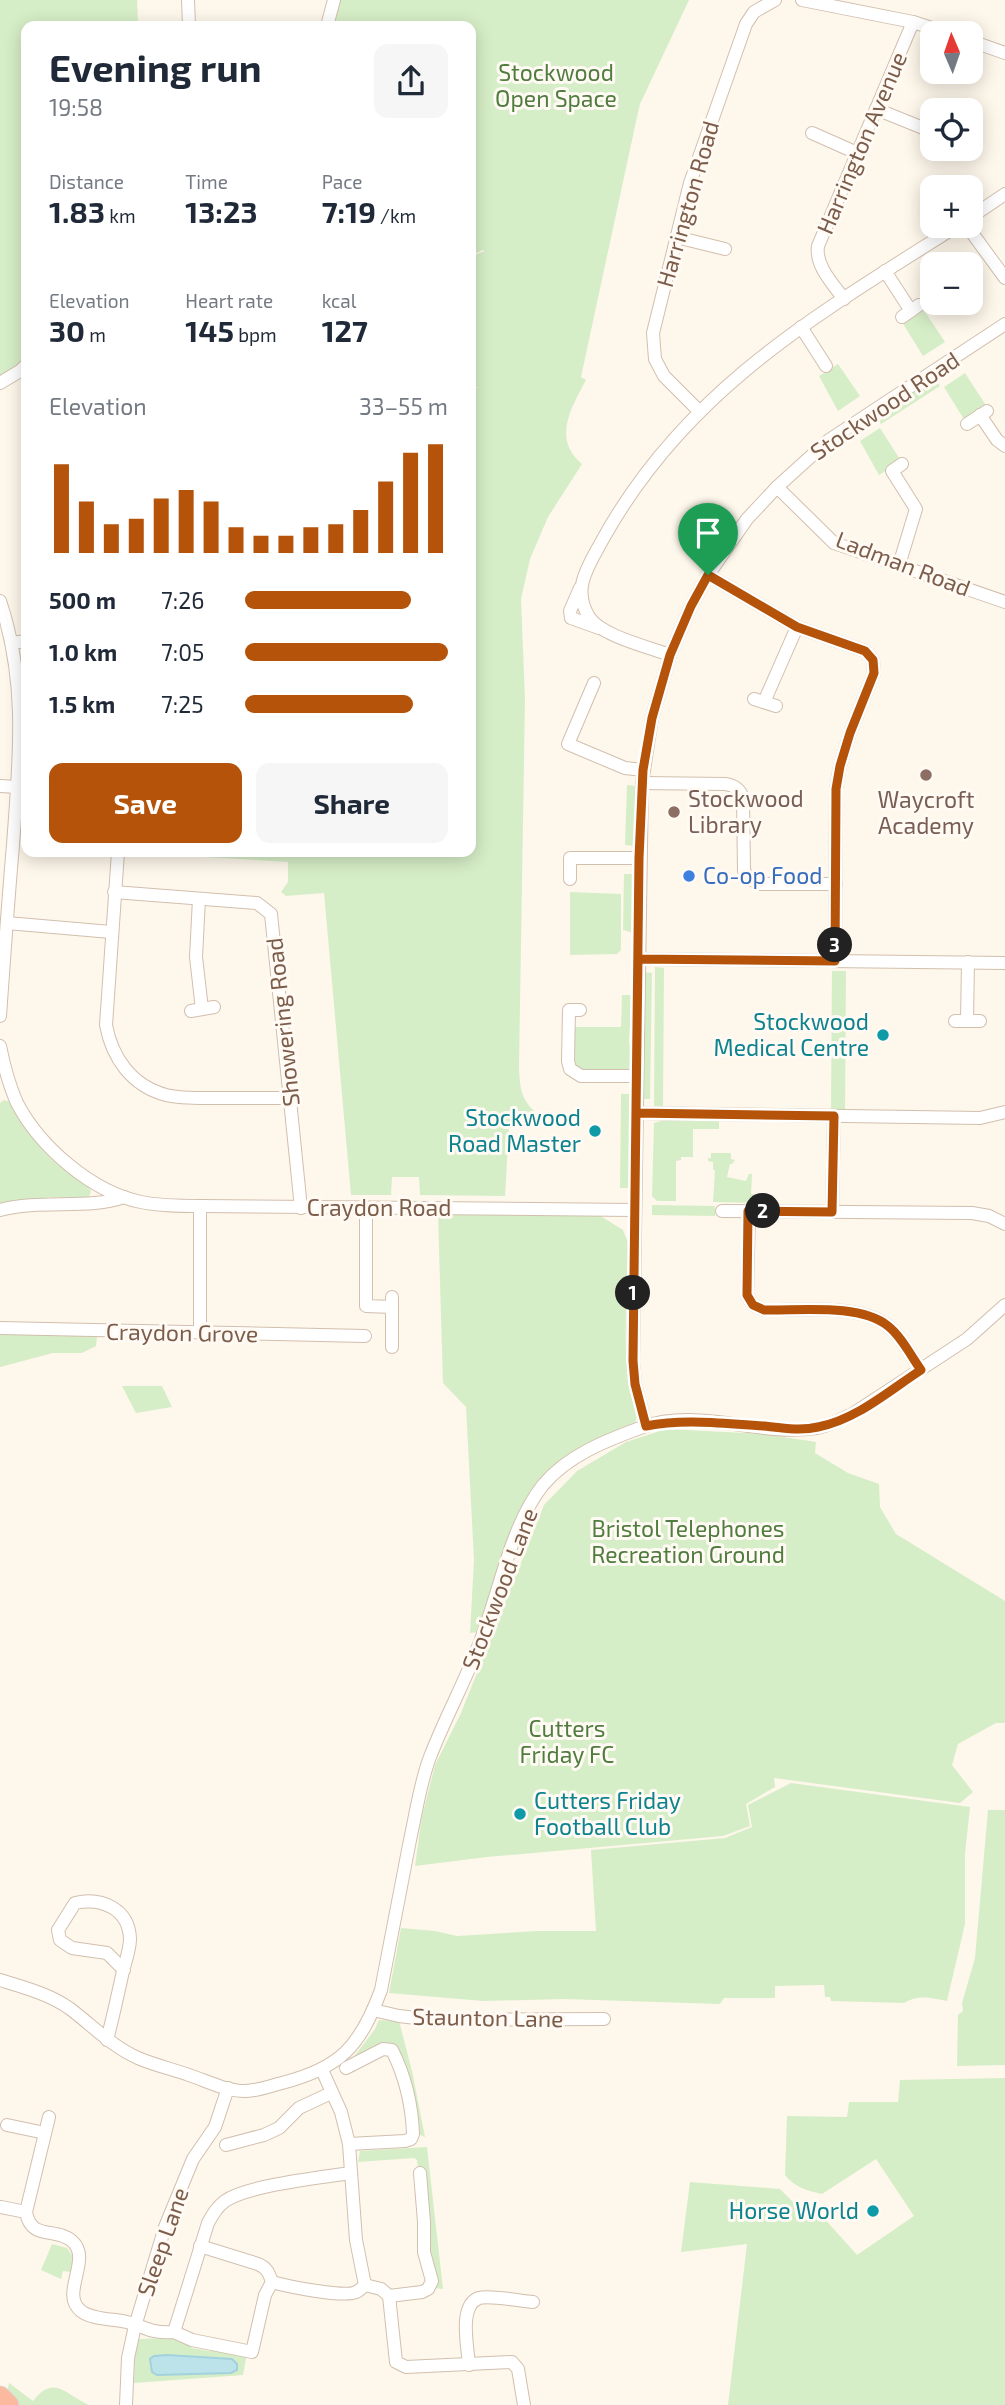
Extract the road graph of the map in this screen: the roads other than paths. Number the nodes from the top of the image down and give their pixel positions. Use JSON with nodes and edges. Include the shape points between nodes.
{"nodes":[{"id":1,"x":188,"y":0,"type":"edge"},
{"id":2,"x":334,"y":0,"type":"edge"},
{"id":3,"x":775,"y":0,"type":"edge"},
{"id":4,"x":802,"y":0,"type":"edge"},
{"id":5,"x":858,"y":5,"type":"edge"},
{"id":6,"x":189,"y":21,"type":"edge"},
{"id":7,"x":328,"y":21,"type":"edge"},
{"id":8,"x":913,"y":22,"type":"junction"},
{"id":9,"x":920,"y":24,"type":"edge"},
{"id":10,"x":984,"y":46,"type":"edge"},
{"id":11,"x":1005,"y":53,"type":"edge"},
{"id":12,"x":876,"y":109,"type":"junction"},
{"id":13,"x":920,"y":127,"type":"edge"},
{"id":14,"x":813,"y":133,"type":"dead end"},
{"id":15,"x":857,"y":153,"type":"junction"},
{"id":16,"x":1005,"y":194,"type":"edge"},
{"id":17,"x":983,"y":209,"type":"edge"},
{"id":18,"x":676,"y":237,"type":"junction"},
{"id":19,"x":938,"y":238,"type":"edge"},
{"id":20,"x":976,"y":238,"type":"edge"},
{"id":21,"x":725,"y":249,"type":"dead end"},
{"id":22,"x":885,"y":271,"type":"junction"},
{"id":23,"x":1005,"y":278,"type":"edge"},
{"id":24,"x":844,"y":299,"type":"junction"},
{"id":25,"x":911,"y":311,"type":"dead end"},
{"id":26,"x":1005,"y":324,"type":"edge"},
{"id":27,"x":801,"y":327,"type":"junction"},
{"id":28,"x":826,"y":366,"type":"dead end"},
{"id":29,"x":21,"y":370,"type":"edge"},
{"id":30,"x":0,"y":383,"type":"edge"},
{"id":31,"x":699,"y":411,"type":"junction"},
{"id":32,"x":967,"y":424,"type":"dead end"},
{"id":33,"x":1005,"y":446,"type":"edge"},
{"id":34,"x":892,"y":471,"type":"dead end"},
{"id":35,"x":777,"y":486,"type":"junction"},
{"id":36,"x":899,"y":565,"type":"junction"},
{"id":37,"x":708,"y":575,"type":"junction"},
{"id":38,"x":0,"y":601,"type":"edge"},
{"id":39,"x":1005,"y":602,"type":"edge"},
{"id":40,"x":797,"y":627,"type":"junction"},
{"id":41,"x":21,"y":642,"type":"edge"},
{"id":42,"x":12,"y":643,"type":"junction"},
{"id":43,"x":670,"y":655,"type":"junction"},
{"id":44,"x":594,"y":683,"type":"dead end"},
{"id":45,"x":765,"y":702,"type":"dead end"},
{"id":46,"x":567,"y":712,"type":"dead end"},
{"id":47,"x":579,"y":718,"type":"junction"},
{"id":48,"x":642,"y":777,"type":"junction"},
{"id":49,"x":0,"y":786,"type":"edge"},
{"id":50,"x":17,"y":787,"type":"junction"},
{"id":51,"x":118,"y":857,"type":"edge"},
{"id":52,"x":639,"y":858,"type":"junction"},
{"id":53,"x":570,"y":879,"type":"dead end"},
{"id":54,"x":836,"y":884,"type":"junction"},
{"id":55,"x":114,"y":892,"type":"junction"},
{"id":56,"x":199,"y":899,"type":"junction"},
{"id":57,"x":7,"y":923,"type":"junction"},
{"id":58,"x":111,"y":932,"type":"junction"},
{"id":59,"x":638,"y":959,"type":"junction"},
{"id":60,"x":835,"y":961,"type":"junction"},
{"id":61,"x":968,"y":962,"type":"junction"},
{"id":62,"x":1005,"y":963,"type":"edge"},
{"id":63,"x":202,"y":1009,"type":"dead end"},
{"id":64,"x":580,"y":1010,"type":"dead end"},
{"id":65,"x":0,"y":1017,"type":"edge"},
{"id":66,"x":967,"y":1021,"type":"dead end"},
{"id":67,"x":0,"y":1046,"type":"edge"},
{"id":68,"x":2,"y":1067,"type":"edge"},
{"id":69,"x":636,"y":1076,"type":"junction"},
{"id":70,"x":290,"y":1098,"type":"junction"},
{"id":71,"x":1005,"y":1112,"type":"edge"},
{"id":72,"x":636,"y":1113,"type":"junction"},
{"id":73,"x":834,"y":1116,"type":"junction"},
{"id":74,"x":125,"y":1197,"type":"junction"},
{"id":75,"x":200,"y":1206,"type":"junction"},
{"id":76,"x":301,"y":1208,"type":"junction"},
{"id":77,"x":366,"y":1208,"type":"junction"},
{"id":78,"x":0,"y":1210,"type":"edge"},
{"id":79,"x":634,"y":1210,"type":"junction"},
{"id":80,"x":722,"y":1211,"type":"dead end"},
{"id":81,"x":748,"y":1211,"type":"junction"},
{"id":82,"x":832,"y":1212,"type":"junction"},
{"id":83,"x":1005,"y":1224,"type":"edge"},
{"id":84,"x":1005,"y":1305,"type":"edge"},
{"id":85,"x":0,"y":1328,"type":"edge"},
{"id":86,"x":200,"y":1333,"type":"junction"},
{"id":87,"x":365,"y":1336,"type":"dead end"},
{"id":88,"x":392,"y":1347,"type":"dead end"},
{"id":89,"x":921,"y":1370,"type":"junction"},
{"id":90,"x":646,"y":1426,"type":"junction"},
{"id":91,"x":124,"y":1970,"type":"junction"},
{"id":92,"x":0,"y":1980,"type":"edge"},
{"id":93,"x":373,"y":2010,"type":"junction"},
{"id":94,"x":604,"y":2019,"type":"dead end"},
{"id":95,"x":107,"y":2040,"type":"junction"},
{"id":96,"x":346,"y":2068,"type":"dead end"},
{"id":97,"x":322,"y":2070,"type":"junction"},
{"id":98,"x":228,"y":2088,"type":"junction"},
{"id":99,"x":331,"y":2093,"type":"junction"},
{"id":100,"x":49,"y":2117,"type":"dead end"},
{"id":101,"x":7,"y":2125,"type":"dead end"},
{"id":102,"x":45,"y":2133,"type":"junction"},
{"id":103,"x":226,"y":2144,"type":"dead end"},
{"id":104,"x":349,"y":2144,"type":"junction"},
{"id":105,"x":420,"y":2172,"type":"dead end"},
{"id":106,"x":350,"y":2173,"type":"junction"},
{"id":107,"x":1,"y":2207,"type":"edge"},
{"id":108,"x":26,"y":2212,"type":"junction"},
{"id":109,"x":200,"y":2246,"type":"junction"},
{"id":110,"x":272,"y":2282,"type":"junction"},
{"id":111,"x":365,"y":2285,"type":"junction"},
{"id":112,"x":389,"y":2295,"type":"junction"},
{"id":113,"x":533,"y":2302,"type":"dead end"},
{"id":114,"x":135,"y":2326,"type":"junction"},
{"id":115,"x":174,"y":2332,"type":"junction"},
{"id":116,"x":469,"y":2365,"type":"junction"},
{"id":117,"x":0,"y":2396,"type":"edge"},
{"id":118,"x":9,"y":2405,"type":"edge"},
{"id":119,"x":126,"y":2405,"type":"edge"},
{"id":120,"x":524,"y":2405,"type":"edge"}],
"edges":[{"from":1,"to":6,"type":"street"},
{"from":2,"to":7,"type":"street"},
{"from":3,"to":18,"type":"street","name":"Harrington Road","via":[[754,12],[746,24]]},
{"from":4,"to":5,"type":"street"},
{"from":5,"to":8,"type":"street"},
{"from":8,"to":9,"type":"street"},
{"from":8,"to":12,"type":"street","name":"Harrington Avenue"},
{"from":10,"to":11,"type":"street"},
{"from":12,"to":13,"type":"street"},
{"from":12,"to":15,"type":"street","name":"Harrington Avenue"},
{"from":14,"to":15,"type":"street"},
{"from":15,"to":24,"type":"street","name":"Harrington Avenue","via":[[817,249],[820,264]]},
{"from":16,"to":17,"type":"street"},
{"from":18,"to":21,"type":"street"},
{"from":18,"to":31,"type":"street","name":"Harrington Road","via":[[654,325],[654,353],[664,376]]},
{"from":19,"to":22,"type":"street"},
{"from":20,"to":23,"type":"street"},
{"from":22,"to":24,"type":"street"},
{"from":22,"to":25,"type":"street"},
{"from":24,"to":27,"type":"street"},
{"from":26,"to":35,"type":"street","name":"Stockwood Road","via":[[829,440]]},
{"from":27,"to":28,"type":"street"},
{"from":27,"to":31,"type":"street"},
{"from":29,"to":30,"type":"street"},
{"from":31,"to":43,"type":"street","via":[[637,485],[580,587],[589,615],[600,628]]},
{"from":32,"to":33,"type":"street","via":[[984,413]]},
{"from":34,"to":36,"type":"street","via":[[916,509]]},
{"from":35,"to":36,"type":"street","name":"Ladman Road","via":[[834,543]]},
{"from":35,"to":37,"type":"street","name":"Stockwood Road"},
{"from":36,"to":39,"type":"street","name":"Ladman Road"},
{"from":37,"to":40,"type":"street"},
{"from":37,"to":43,"type":"street","name":"Stockwood Road"},
{"from":38,"to":42,"type":"street"},
{"from":40,"to":45,"type":"street"},
{"from":40,"to":54,"type":"street","via":[[865,651],[874,664],[838,777]]},
{"from":41,"to":42,"type":"street"},
{"from":42,"to":50,"type":"street","via":[[21,704]]},
{"from":43,"to":48,"type":"street","name":"Stockwood Road"},
{"from":44,"to":47,"type":"street"},
{"from":46,"to":47,"type":"street"},
{"from":47,"to":48,"type":"street","via":[[567,747]]},
{"from":48,"to":52,"type":"street","name":"Stockwood Road"},
{"from":48,"to":54,"type":"street","via":[[725,784],[740,791],[744,871],[750,879],[760,884]]},
{"from":49,"to":50,"type":"street"},
{"from":50,"to":57,"type":"street"},
{"from":51,"to":55,"type":"street"},
{"from":52,"to":53,"type":"street","via":[[570,858]]},
{"from":52,"to":59,"type":"street","name":"Stockwood Road"},
{"from":54,"to":60,"type":"street"},
{"from":55,"to":56,"type":"street","name":"Showering Road"},
{"from":55,"to":58,"type":"street"},
{"from":56,"to":63,"type":"street","via":[[196,957]]},
{"from":56,"to":70,"type":"street","name":"Showering Road","via":[[257,903],[271,914]]},
{"from":57,"to":58,"type":"street"},
{"from":57,"to":65,"type":"street"},
{"from":58,"to":70,"type":"street","via":[[106,1025],[109,1042],[130,1074],[166,1095]]},
{"from":59,"to":60,"type":"street"},
{"from":59,"to":69,"type":"street","name":"Stockwood Road"},
{"from":60,"to":61,"type":"street"},
{"from":61,"to":62,"type":"street"},
{"from":61,"to":66,"type":"street"},
{"from":64,"to":69,"type":"street","via":[[569,1010],[570,1069],[581,1076]]},
{"from":67,"to":68,"type":"street","name":"Craydon Road"},
{"from":68,"to":74,"type":"street","name":"Craydon Road","via":[[17,1102],[43,1141],[79,1172]]},
{"from":69,"to":72,"type":"street","name":"Stockwood Road"},
{"from":70,"to":76,"type":"street","name":"Showering Road"},
{"from":71,"to":73,"type":"street","via":[[980,1118]]},
{"from":72,"to":73,"type":"street"},
{"from":72,"to":79,"type":"street","name":"Stockwood Road"},
{"from":73,"to":82,"type":"street"},
{"from":74,"to":75,"type":"street","name":"Craydon Road"},
{"from":74,"to":78,"type":"street","name":"Craydon Road"},
{"from":75,"to":76,"type":"street","name":"Craydon Road"},
{"from":75,"to":86,"type":"street"},
{"from":76,"to":77,"type":"street","name":"Craydon Road"},
{"from":77,"to":79,"type":"street","name":"Craydon Road"},
{"from":77,"to":88,"type":"street","via":[[366,1306],[392,1302]]},
{"from":79,"to":90,"type":"street","name":"Stockwood Road","via":[[634,1375]]},
{"from":80,"to":81,"type":"street"},
{"from":81,"to":82,"type":"street"},
{"from":81,"to":89,"type":"street","via":[[747,1295],[753,1305],[764,1310],[866,1314],[890,1327]]},
{"from":82,"to":83,"type":"street","via":[[972,1213]]},
{"from":84,"to":89,"type":"street","name":"Stockwood Lane","via":[[967,1339]]},
{"from":85,"to":86,"type":"street","name":"Craydon Grove"},
{"from":86,"to":87,"type":"street","name":"Craydon Grove"},
{"from":89,"to":90,"type":"street","name":"Stockwood Lane","via":[[851,1415],[816,1428],[693,1421]]},
{"from":90,"to":93,"type":"street","name":"Stockwood Lane","via":[[593,1446],[545,1483],[532,1502],[466,1680],[429,1758]]},
{"from":91,"to":91,"type":"street","via":[[130,1942],[124,1916],[109,1905],[75,1903],[58,1930],[60,1940],[72,1948],[107,1953]]},
{"from":91,"to":95,"type":"street"},
{"from":92,"to":95,"type":"street","via":[[54,2000]]},
{"from":93,"to":94,"type":"street","name":"Staunton Lane","via":[[433,2020]]},
{"from":93,"to":97,"type":"street","name":"Stockwood Lane","via":[[351,2047]]},
{"from":95,"to":98,"type":"street","via":[[138,2058]]},
{"from":96,"to":104,"type":"street","via":[[383,2049],[392,2050],[408,2093],[413,2134],[405,2141]]},
{"from":97,"to":98,"type":"street","via":[[247,2091]]},
{"from":97,"to":99,"type":"street"},
{"from":98,"to":114,"type":"street","name":"Sleep Lane","via":[[215,2127],[193,2159],[165,2227]]},
{"from":99,"to":103,"type":"street","via":[[299,2108],[271,2131]]},
{"from":99,"to":104,"type":"street"},
{"from":100,"to":102,"type":"street"},
{"from":101,"to":102,"type":"street"},
{"from":102,"to":108,"type":"street"},
{"from":104,"to":106,"type":"street"},
{"from":105,"to":112,"type":"street","via":[[424,2252],[432,2281],[422,2292]]},
{"from":106,"to":109,"type":"street","via":[[236,2194],[215,2210]]},
{"from":106,"to":111,"type":"street"},
{"from":107,"to":108,"type":"street"},
{"from":108,"to":114,"type":"street","via":[[38,2231],[65,2237],[78,2249],[73,2295],[81,2312]]},
{"from":109,"to":110,"type":"street","via":[[265,2267]]},
{"from":109,"to":115,"type":"street"},
{"from":110,"to":111,"type":"street","via":[[342,2293],[356,2292]]},
{"from":110,"to":115,"type":"street","via":[[250,2358]]},
{"from":111,"to":112,"type":"street"},
{"from":112,"to":116,"type":"street","via":[[399,2365]]},
{"from":113,"to":116,"type":"street","via":[[482,2298],[472,2302],[466,2315]]},
{"from":114,"to":115,"type":"street","via":[[156,2333]]},
{"from":114,"to":119,"type":"street","name":"Sleep Lane"},
{"from":116,"to":120,"type":"street","via":[[506,2361],[516,2365]]},
{"from":117,"to":118,"type":"highway"}]}
